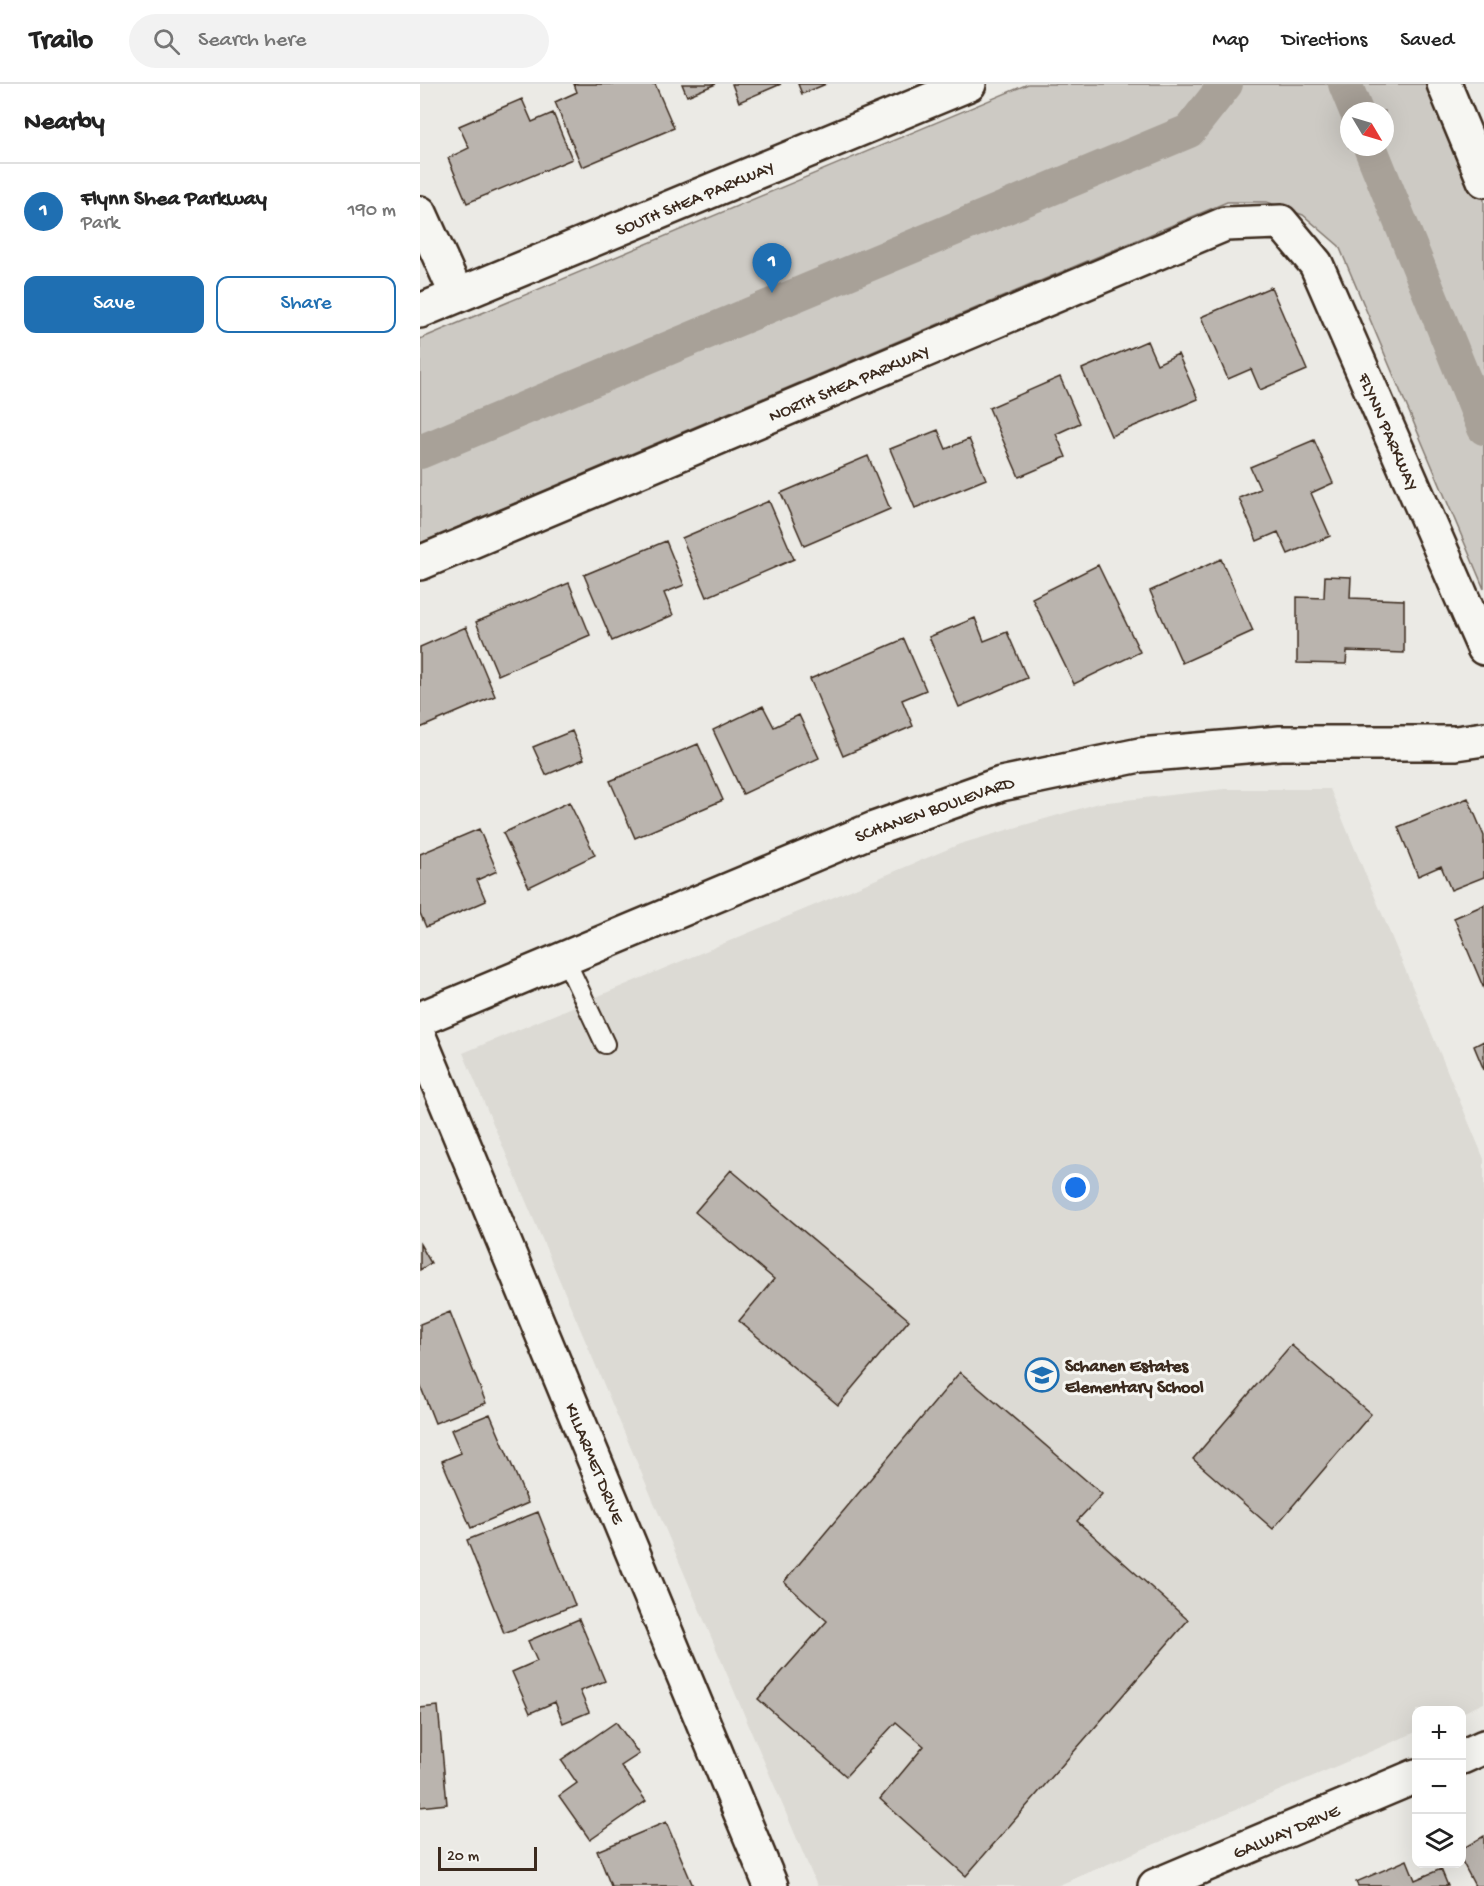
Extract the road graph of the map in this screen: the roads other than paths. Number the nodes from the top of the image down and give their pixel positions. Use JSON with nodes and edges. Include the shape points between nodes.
{"nodes":[{"id":1,"x":969,"y":84,"type":"edge"},
{"id":2,"x":1444,"y":84,"type":"edge"},
{"id":3,"x":1484,"y":180,"type":"edge"},
{"id":4,"x":420,"y":213,"type":"edge"},
{"id":5,"x":1281,"y":222,"type":"joint"},
{"id":6,"x":457,"y":295,"type":"junction"},
{"id":7,"x":420,"y":311,"type":"edge"},
{"id":8,"x":420,"y":563,"type":"edge"},
{"id":9,"x":1484,"y":648,"type":"edge"},
{"id":10,"x":1484,"y":739,"type":"edge"},
{"id":11,"x":565,"y":959,"type":"junction"},
{"id":12,"x":420,"y":1019,"type":"edge"},
{"id":13,"x":420,"y":1039,"type":"edge"},
{"id":14,"x":605,"y":1044,"type":"dead end"},
{"id":15,"x":1484,"y":1747,"type":"edge"},
{"id":16,"x":1466,"y":1755,"type":"edge"},
{"id":17,"x":1412,"y":1778,"type":"edge"},
{"id":18,"x":771,"y":1886,"type":"edge"},
{"id":19,"x":1155,"y":1886,"type":"edge"}],
"edges":[{"from":1,"to":6,"type":"street","name":"SOUTH SHEA PARKWAY"},
{"from":2,"to":3,"type":"street"},
{"from":4,"to":6,"type":"street"},
{"from":5,"to":8,"type":"street","name":"NORTH SHEA PARKWAY","via":[[1225,224]]},
{"from":5,"to":9,"type":"street","name":"FLYNN PARKWAY","via":[[1316,264]]},
{"from":6,"to":7,"type":"street","name":"SOUTH SHEA PARKWAY"},
{"from":10,"to":11,"type":"street","name":"SCHANEN BOULEVARD","via":[[1456,743],[1280,743],[1140,755],[1001,784],[874,829]]},
{"from":11,"to":12,"type":"street","name":"SCHANEN BOULEVARD"},
{"from":11,"to":14,"type":"lane"},
{"from":13,"to":18,"type":"street","name":"KILLARMET DRIVE"},
{"from":15,"to":16,"type":"street"},
{"from":17,"to":19,"type":"street","name":"GALWAY DRIVE"}]}
